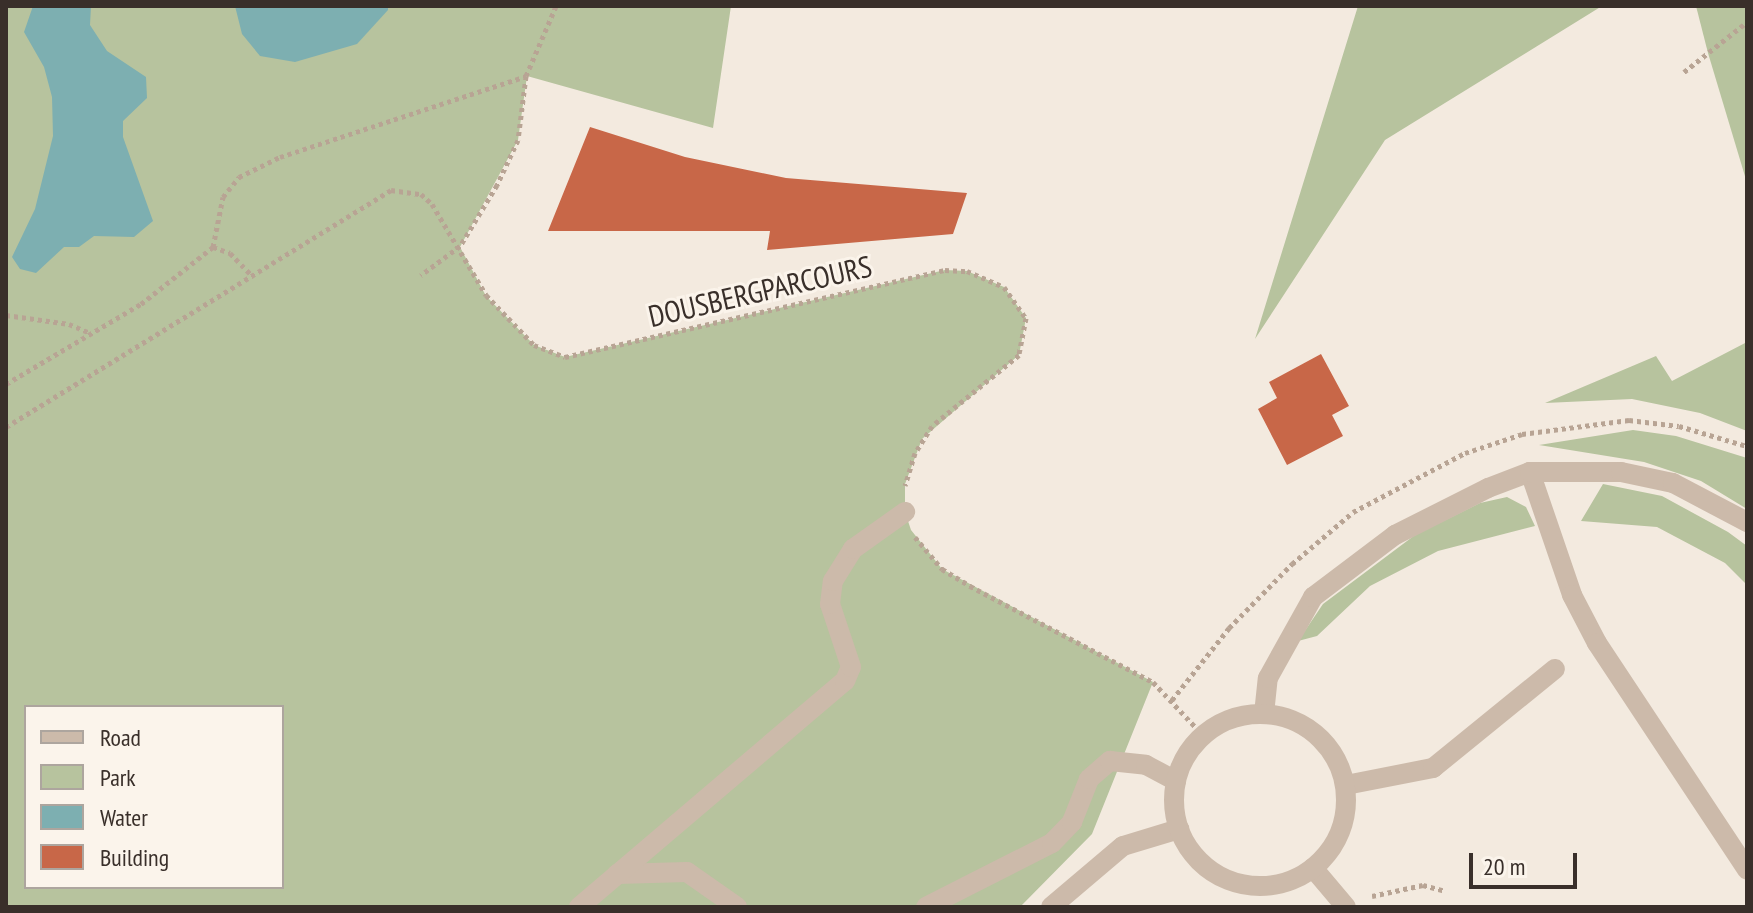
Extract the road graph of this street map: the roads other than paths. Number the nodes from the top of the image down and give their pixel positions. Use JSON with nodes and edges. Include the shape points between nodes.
{"nodes":[{"id":1,"x":1530,"y":472,"type":"junction"},
{"id":2,"x":905,"y":512,"type":"road end"},
{"id":3,"x":1747,"y":522,"type":"edge"},
{"id":4,"x":1555,"y":669,"type":"dead end"},
{"id":5,"x":1264,"y":714,"type":"junction"},
{"id":6,"x":1176,"y":781,"type":"junction"},
{"id":7,"x":1346,"y":785,"type":"junction"},
{"id":8,"x":1179,"y":829,"type":"junction"},
{"id":9,"x":1313,"y":868,"type":"junction"},
{"id":10,"x":1747,"y":870,"type":"edge"},
{"id":11,"x":615,"y":875,"type":"junction"},
{"id":12,"x":1345,"y":906,"type":"edge"},
{"id":13,"x":579,"y":907,"type":"edge"},
{"id":14,"x":737,"y":907,"type":"edge"},
{"id":15,"x":926,"y":907,"type":"edge"},
{"id":16,"x":1051,"y":907,"type":"edge"}],
"edges":[{"from":1,"to":3,"type":"street","via":[[1647,475],[1697,493]]},
{"from":1,"to":5,"type":"street","via":[[1395,535],[1313,597],[1268,678]]},
{"from":1,"to":10,"type":"street","via":[[1572,595],[1597,643]]},
{"from":2,"to":11,"type":"street","via":[[853,549],[833,581],[830,604],[851,667],[845,681]]},
{"from":4,"to":7,"type":"street","via":[[1433,768]]},
{"from":5,"to":6,"type":"street","via":[[1242,716],[1203,735],[1186,756]]},
{"from":5,"to":7,"type":"street","via":[[1284,717],[1319,737]]},
{"from":6,"to":8,"type":"street"},
{"from":6,"to":15,"type":"street","via":[[1146,765],[1110,761],[1089,779],[1072,822],[1052,843]]},
{"from":7,"to":9,"type":"street","via":[[1339,834]]},
{"from":8,"to":9,"type":"street","via":[[1202,862],[1236,883],[1290,881]]},
{"from":8,"to":16,"type":"street","via":[[1123,846]]},
{"from":9,"to":12,"type":"street"},
{"from":11,"to":13,"type":"street"},
{"from":11,"to":14,"type":"street","via":[[687,872]]}]}
